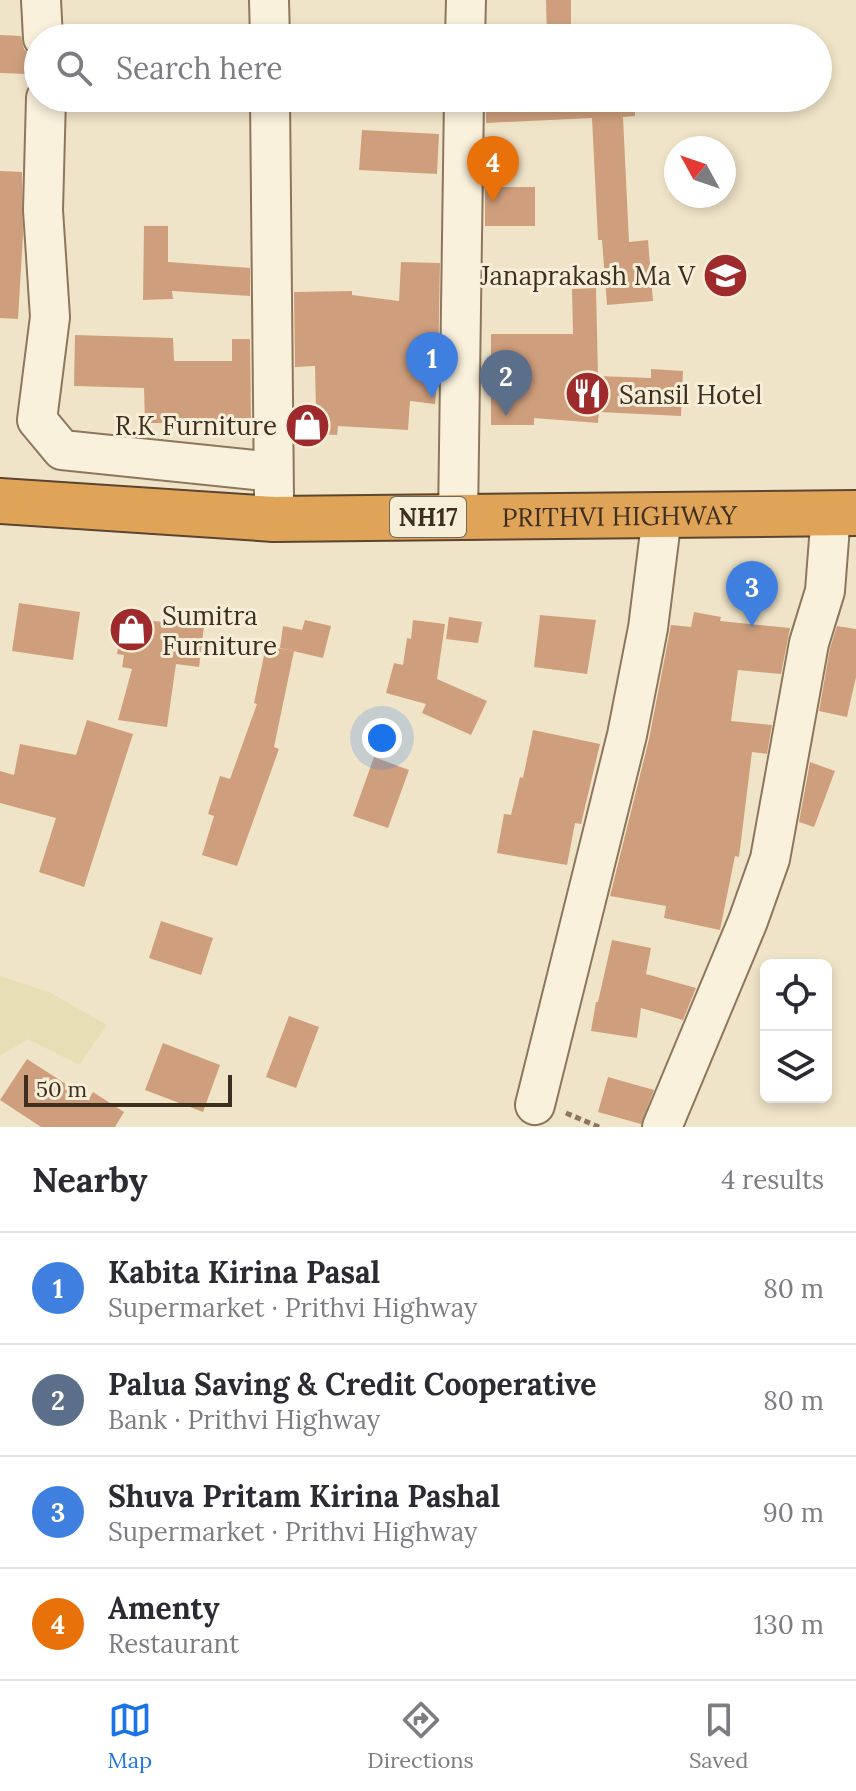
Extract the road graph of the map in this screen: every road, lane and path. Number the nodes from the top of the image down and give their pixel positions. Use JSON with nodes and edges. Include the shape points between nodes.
{"nodes":[{"id":1,"x":41,"y":0,"type":"edge"},
{"id":2,"x":269,"y":0,"type":"edge"},
{"id":3,"x":466,"y":0,"type":"edge"},
{"id":4,"x":42,"y":24,"type":"edge"},
{"id":5,"x":270,"y":24,"type":"edge"},
{"id":6,"x":465,"y":24,"type":"edge"},
{"id":7,"x":46,"y":112,"type":"edge"},
{"id":8,"x":270,"y":112,"type":"edge"},
{"id":9,"x":464,"y":112,"type":"edge"},
{"id":10,"x":273,"y":472,"type":"junction"},
{"id":11,"x":0,"y":501,"type":"edge"},
{"id":12,"x":843,"y":513,"type":"edge"},
{"id":13,"x":662,"y":516,"type":"junction"},
{"id":14,"x":458,"y":518,"type":"junction"},
{"id":15,"x":274,"y":519,"type":"junction"},
{"id":16,"x":535,"y":1105,"type":"dead end"},
{"id":17,"x":662,"y":1127,"type":"edge"}],
"edges":[{"from":1,"to":4,"type":"street"},
{"from":2,"to":5,"type":"street"},
{"from":3,"to":6,"type":"street"},
{"from":7,"to":10,"type":"street","via":[[43,210],[50,317],[37,420],[62,450]]},
{"from":8,"to":10,"type":"street"},
{"from":9,"to":14,"type":"street"},
{"from":10,"to":15,"type":"street"},
{"from":11,"to":15,"type":"highway","name":"PRITHVI HIGHWAY","number":"NH17"},
{"from":12,"to":13,"type":"highway","name":"PRITHVI HIGHWAY","number":"NH17"},
{"from":12,"to":17,"type":"street","via":[[809,643],[770,859]]},
{"from":13,"to":14,"type":"highway","name":"PRITHVI HIGHWAY","number":"NH17"},
{"from":13,"to":16,"type":"street","via":[[627,735]]},
{"from":14,"to":15,"type":"highway","name":"PRITHVI HIGHWAY","number":"NH17"}]}
